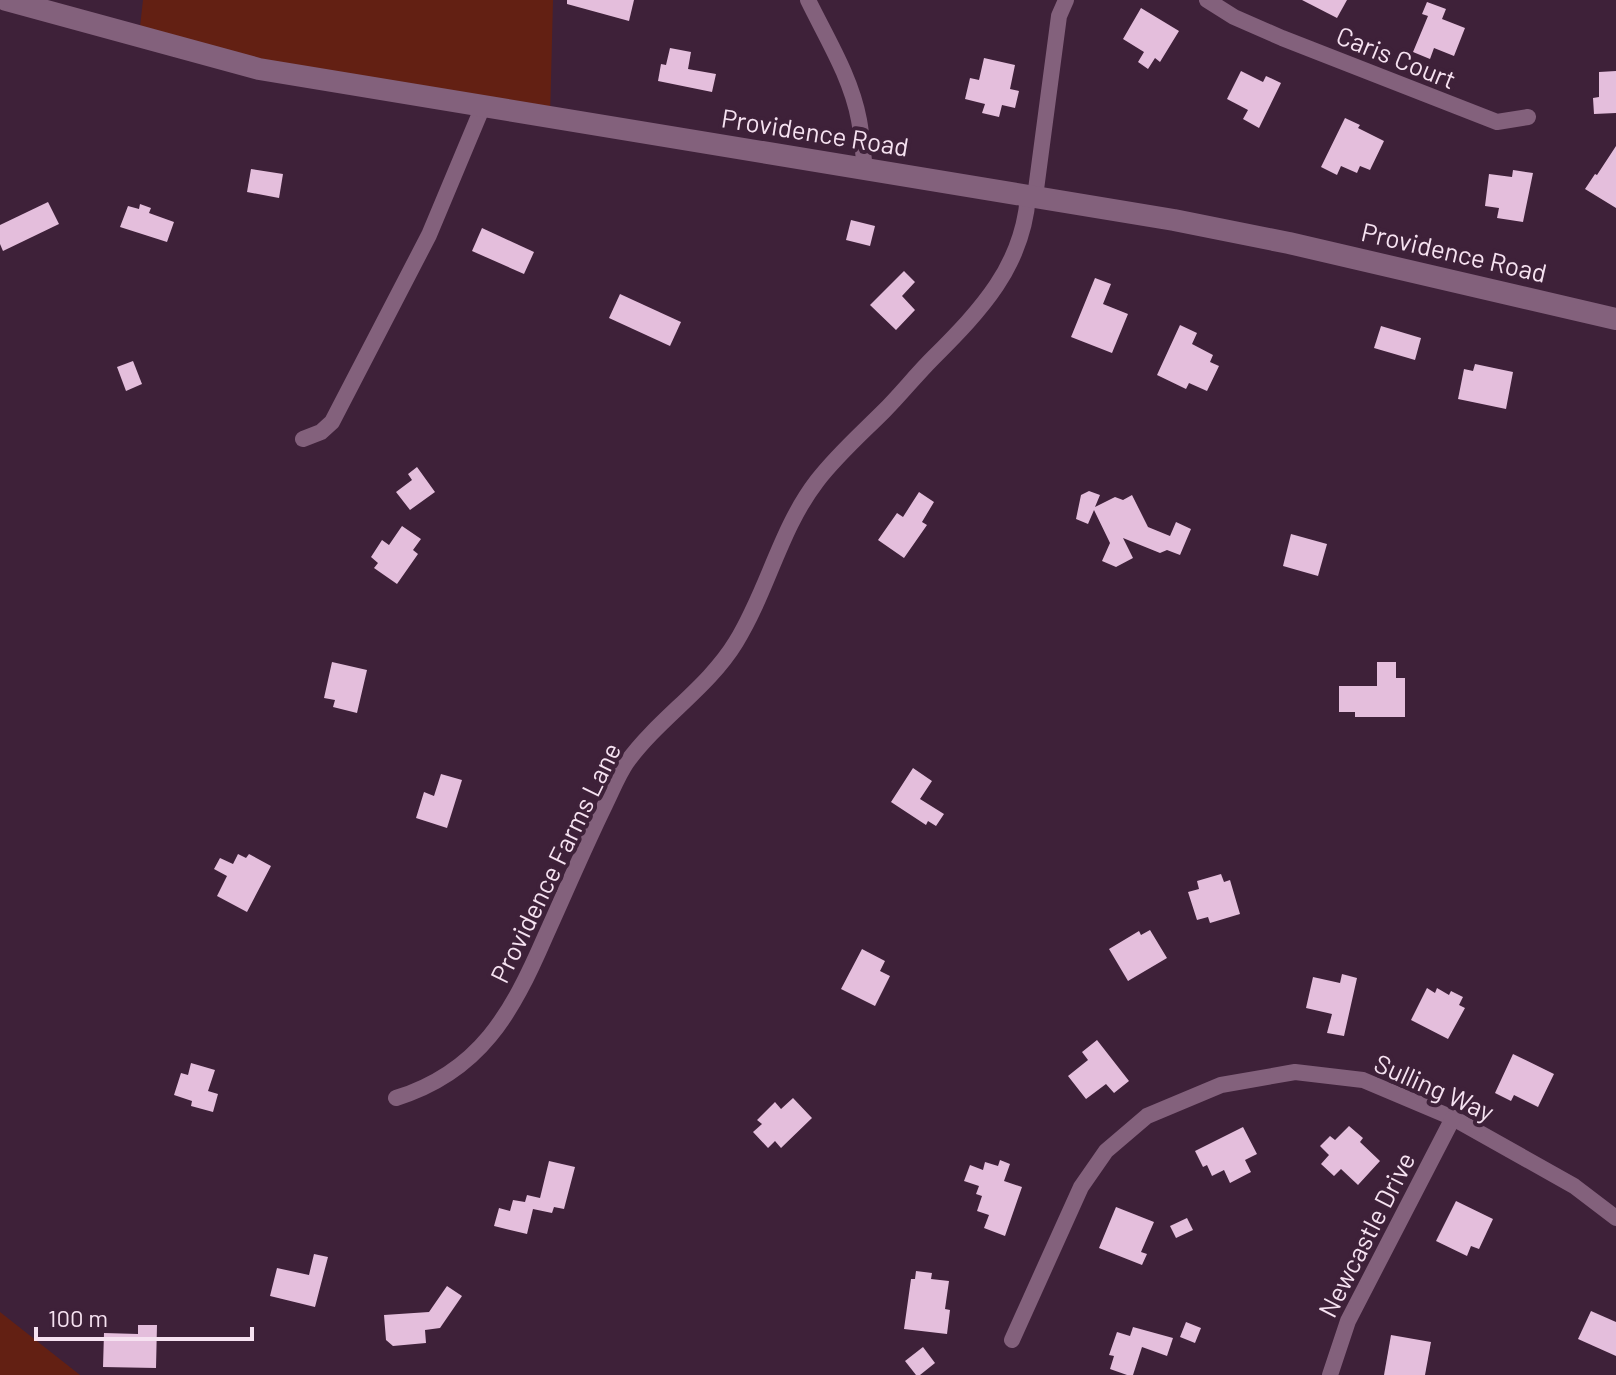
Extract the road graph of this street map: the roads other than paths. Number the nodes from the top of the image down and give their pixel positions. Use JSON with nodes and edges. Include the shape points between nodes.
{"nodes":[{"id":1,"x":6,"y":0,"type":"edge"},
{"id":2,"x":808,"y":0,"type":"edge"},
{"id":3,"x":1066,"y":0,"type":"edge"},
{"id":4,"x":1207,"y":0,"type":"edge"},
{"id":5,"x":483,"y":106,"type":"junction"},
{"id":6,"x":1528,"y":117,"type":"dead end"},
{"id":7,"x":865,"y":170,"type":"junction"},
{"id":8,"x":1032,"y":196,"type":"junction"},
{"id":9,"x":1616,"y":319,"type":"edge"},
{"id":10,"x":303,"y":439,"type":"dead end"},
{"id":11,"x":396,"y":1098,"type":"dead end"},
{"id":12,"x":1453,"y":1118,"type":"junction"},
{"id":13,"x":1616,"y":1218,"type":"edge"},
{"id":14,"x":1012,"y":1340,"type":"dead end"},
{"id":15,"x":1330,"y":1375,"type":"edge"}],
"edges":[{"from":1,"to":5,"type":"street","name":"Providence Road","via":[[259,69]]},
{"from":2,"to":7,"type":"street","via":[[853,96]]},
{"from":3,"to":8,"type":"street","name":"Providence Farms Lane","via":[[1059,16]]},
{"from":4,"to":6,"type":"street","name":"Caris Court","via":[[1282,38],[1497,122]]},
{"from":5,"to":7,"type":"street","name":"Providence Road"},
{"from":5,"to":10,"type":"street","via":[[429,235],[332,422]]},
{"from":7,"to":8,"type":"street","name":"Providence Road"},
{"from":8,"to":9,"type":"street","name":"Providence Road","via":[[1289,243]]},
{"from":8,"to":11,"type":"street","name":"Providence Farms Lane","via":[[1020,244],[986,302],[818,480],[788,526],[735,644],[625,765],[504,1020],[449,1076]]},
{"from":12,"to":13,"type":"street","name":"Sulling Way","via":[[1574,1186]]},
{"from":12,"to":14,"type":"street","name":"Sulling Way","via":[[1363,1080],[1295,1072],[1221,1085],[1147,1116],[1106,1151],[1081,1187]]},
{"from":12,"to":15,"type":"street","name":"Newcastle Drive","via":[[1348,1321]]}]}
